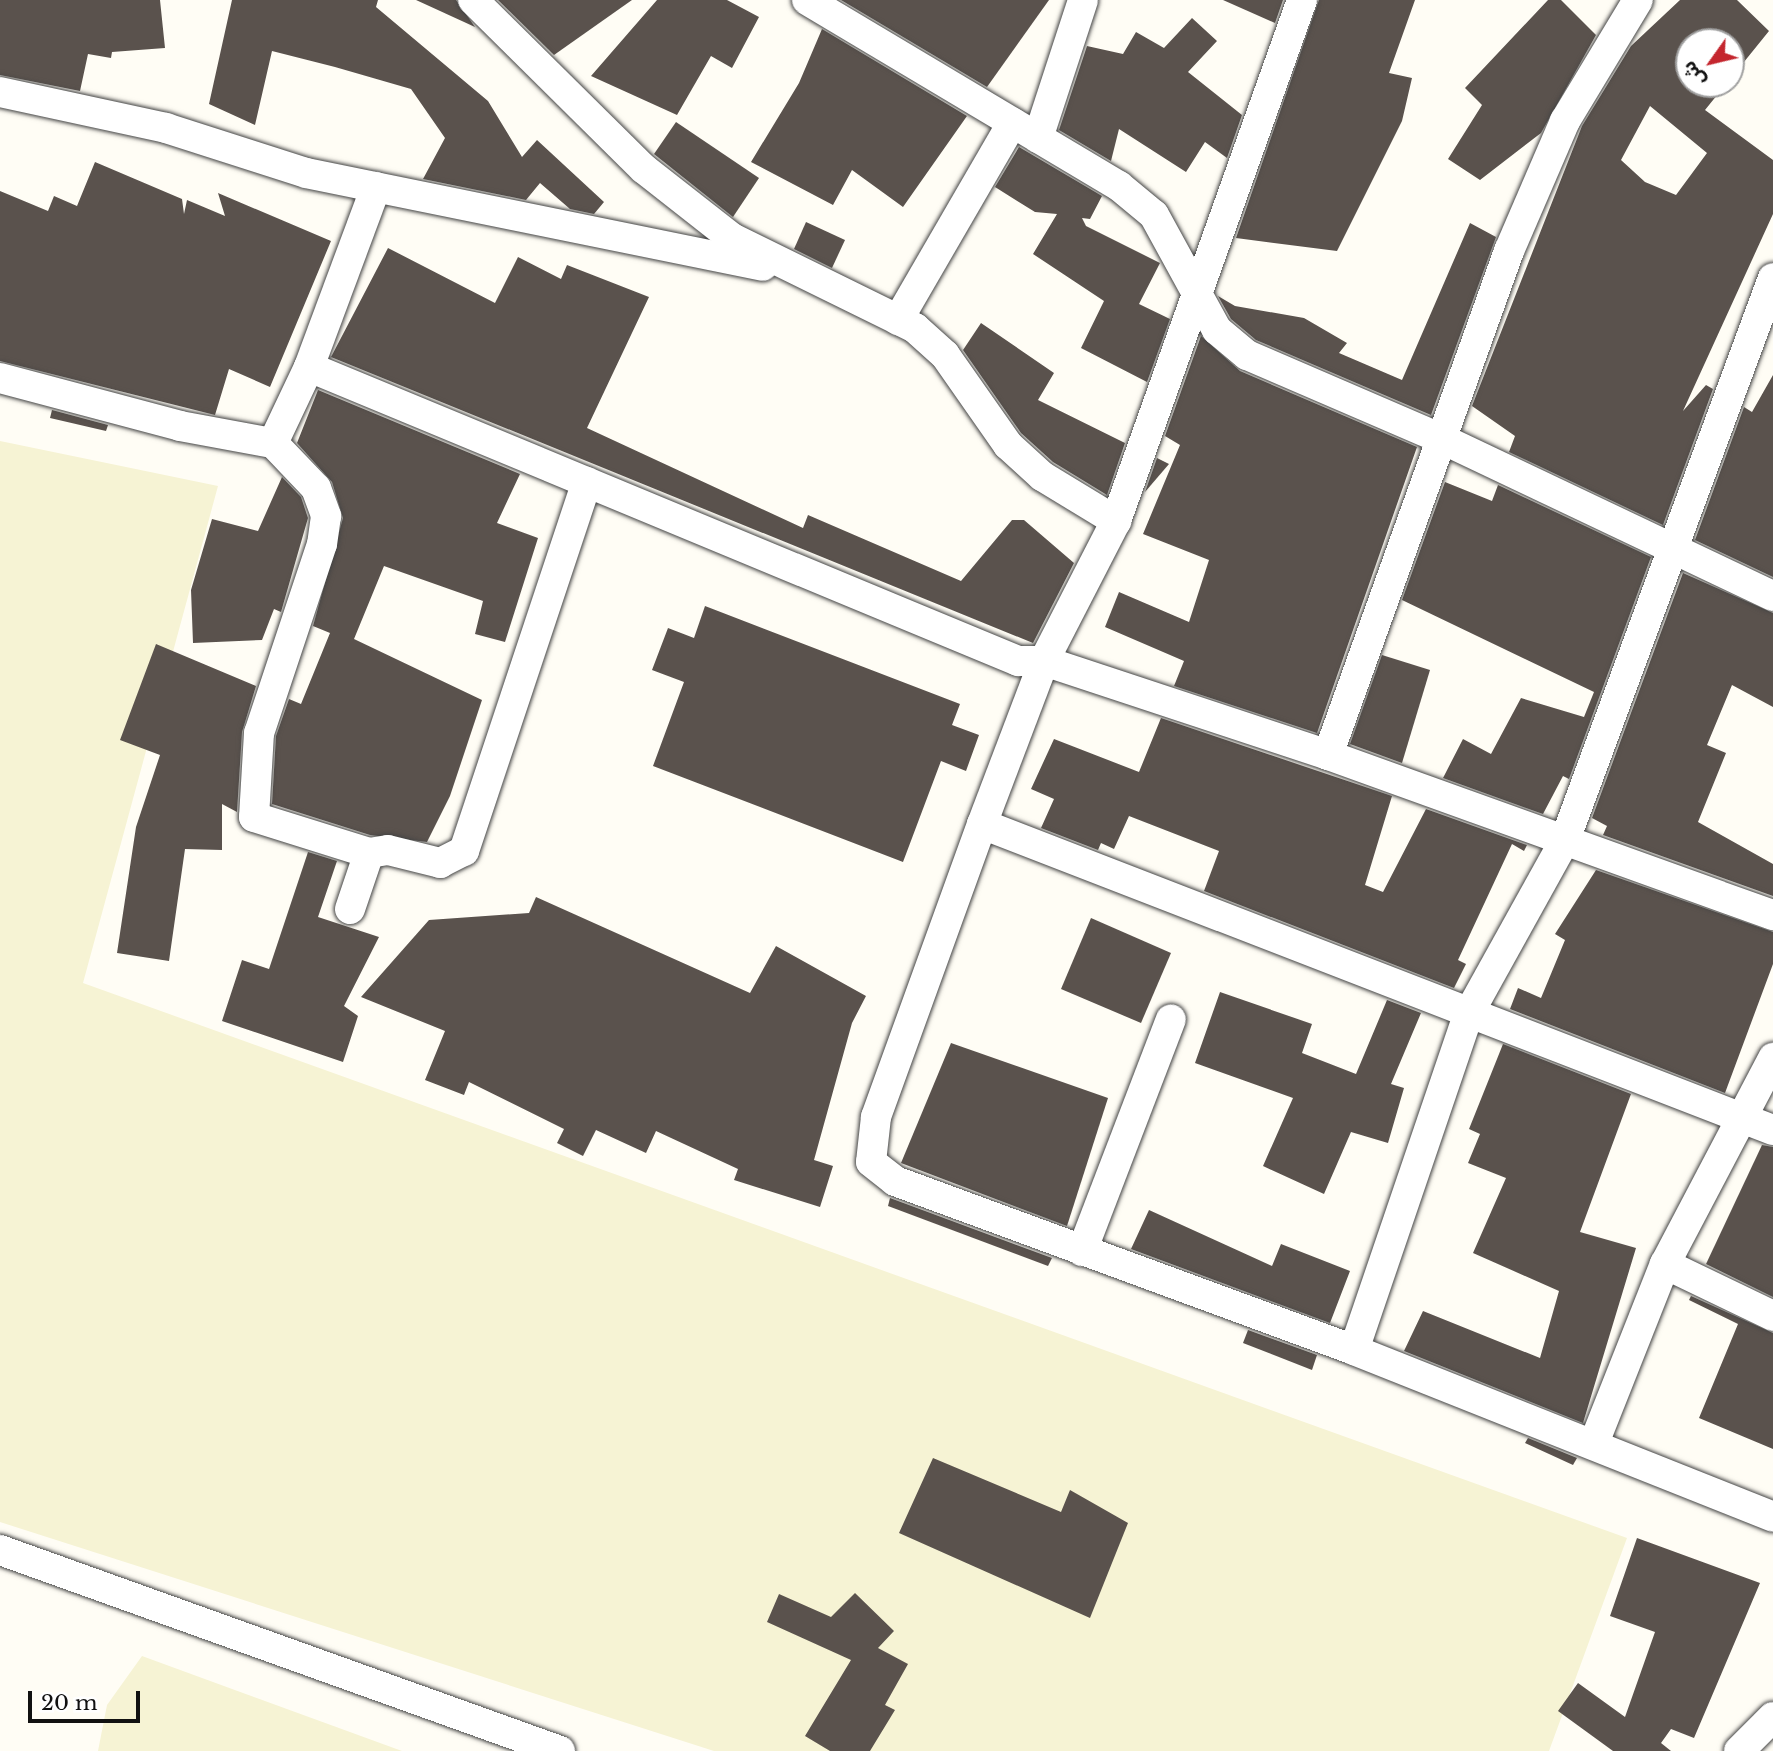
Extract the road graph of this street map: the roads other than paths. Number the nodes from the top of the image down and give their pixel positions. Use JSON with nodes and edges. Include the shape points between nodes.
{"nodes":[{"id":1,"x":474,"y":0,"type":"edge"},
{"id":2,"x":1083,"y":0,"type":"edge"},
{"id":3,"x":1302,"y":0,"type":"edge"},
{"id":4,"x":1638,"y":0,"type":"edge"},
{"id":5,"x":818,"y":4,"type":"edge"},
{"id":6,"x":0,"y":92,"type":"edge"},
{"id":7,"x":1012,"y":123,"type":"junction"},
{"id":8,"x":1038,"y":138,"type":"junction"},
{"id":9,"x":376,"y":187,"type":"junction"},
{"id":10,"x":1177,"y":255,"type":"junction"},
{"id":11,"x":1212,"y":261,"type":"junction"},
{"id":12,"x":794,"y":273,"type":"junction"},
{"id":13,"x":1773,"y":278,"type":"edge"},
{"id":14,"x":1198,"y":300,"type":"junction"},
{"id":15,"x":898,"y":320,"type":"junction"},
{"id":16,"x":309,"y":367,"type":"junction"},
{"id":17,"x":0,"y":378,"type":"edge"},
{"id":18,"x":1444,"y":440,"type":"junction"},
{"id":19,"x":273,"y":443,"type":"junction"},
{"id":20,"x":587,"y":482,"type":"junction"},
{"id":21,"x":1116,"y":521,"type":"junction"},
{"id":22,"x":1675,"y":552,"type":"junction"},
{"id":23,"x":1773,"y":596,"type":"edge"},
{"id":24,"x":1044,"y":661,"type":"junction"},
{"id":25,"x":1328,"y":755,"type":"junction"},
{"id":26,"x":982,"y":824,"type":"junction"},
{"id":27,"x":1565,"y":840,"type":"junction"},
{"id":28,"x":369,"y":853,"type":"junction"},
{"id":29,"x":350,"y":909,"type":"dead end"},
{"id":30,"x":1773,"y":915,"type":"edge"},
{"id":31,"x":1469,"y":1013,"type":"junction"},
{"id":32,"x":1171,"y":1019,"type":"dead end"},
{"id":33,"x":1773,"y":1058,"type":"edge"},
{"id":34,"x":1746,"y":1119,"type":"junction"},
{"id":35,"x":1773,"y":1130,"type":"edge"},
{"id":36,"x":1082,"y":1251,"type":"junction"},
{"id":37,"x":1665,"y":1264,"type":"junction"},
{"id":38,"x":1773,"y":1316,"type":"edge"},
{"id":39,"x":1354,"y":1350,"type":"junction"},
{"id":40,"x":1594,"y":1443,"type":"junction"},
{"id":41,"x":1773,"y":1517,"type":"edge"},
{"id":42,"x":0,"y":1550,"type":"edge"},
{"id":43,"x":1773,"y":1717,"type":"edge"},
{"id":44,"x":560,"y":1751,"type":"edge"},
{"id":45,"x":1739,"y":1751,"type":"edge"}],
"edges":[{"from":1,"to":12,"type":"street","via":[[644,169],[732,238]]},
{"from":2,"to":8,"type":"street"},
{"from":3,"to":11,"type":"street"},
{"from":4,"to":18,"type":"street","via":[[1565,121],[1509,251]]},
{"from":5,"to":7,"type":"street"},
{"from":6,"to":9,"type":"street","via":[[166,128],[306,173]]},
{"from":7,"to":8,"type":"street"},
{"from":7,"to":15,"type":"street"},
{"from":8,"to":10,"type":"street","via":[[1119,186],[1154,215]]},
{"from":9,"to":12,"type":"street"},
{"from":9,"to":16,"type":"street"},
{"from":10,"to":11,"type":"street"},
{"from":10,"to":14,"type":"street"},
{"from":11,"to":14,"type":"street"},
{"from":12,"to":15,"type":"street"},
{"from":13,"to":22,"type":"street"},
{"from":14,"to":18,"type":"street","via":[[1217,330],[1247,355]]},
{"from":14,"to":21,"type":"street"},
{"from":15,"to":21,"type":"street","via":[[945,355],[1009,445],[1034,468]]},
{"from":16,"to":19,"type":"street"},
{"from":16,"to":20,"type":"street"},
{"from":17,"to":19,"type":"street","via":[[180,426]]},
{"from":18,"to":22,"type":"street"},
{"from":18,"to":25,"type":"street"},
{"from":19,"to":28,"type":"street","via":[[316,488],[326,516],[322,544],[259,733],[254,817]]},
{"from":20,"to":24,"type":"street","via":[[1018,661]]},
{"from":20,"to":28,"type":"street","via":[[464,851],[440,863],[388,850]]},
{"from":21,"to":24,"type":"street"},
{"from":22,"to":23,"type":"street"},
{"from":22,"to":27,"type":"street"},
{"from":24,"to":25,"type":"street"},
{"from":24,"to":26,"type":"street"},
{"from":25,"to":27,"type":"street"},
{"from":26,"to":31,"type":"street"},
{"from":26,"to":36,"type":"street","via":[[876,1117],[871,1162],[895,1181]]},
{"from":27,"to":30,"type":"street"},
{"from":27,"to":31,"type":"street"},
{"from":28,"to":29,"type":"street"},
{"from":31,"to":34,"type":"street"},
{"from":31,"to":39,"type":"street"},
{"from":32,"to":36,"type":"street"},
{"from":33,"to":34,"type":"street"},
{"from":34,"to":35,"type":"street"},
{"from":34,"to":37,"type":"street"},
{"from":36,"to":39,"type":"street"},
{"from":37,"to":38,"type":"street"},
{"from":37,"to":40,"type":"street"},
{"from":39,"to":40,"type":"street"},
{"from":40,"to":41,"type":"street"},
{"from":42,"to":44,"type":"street"},
{"from":43,"to":45,"type":"street"}]}
